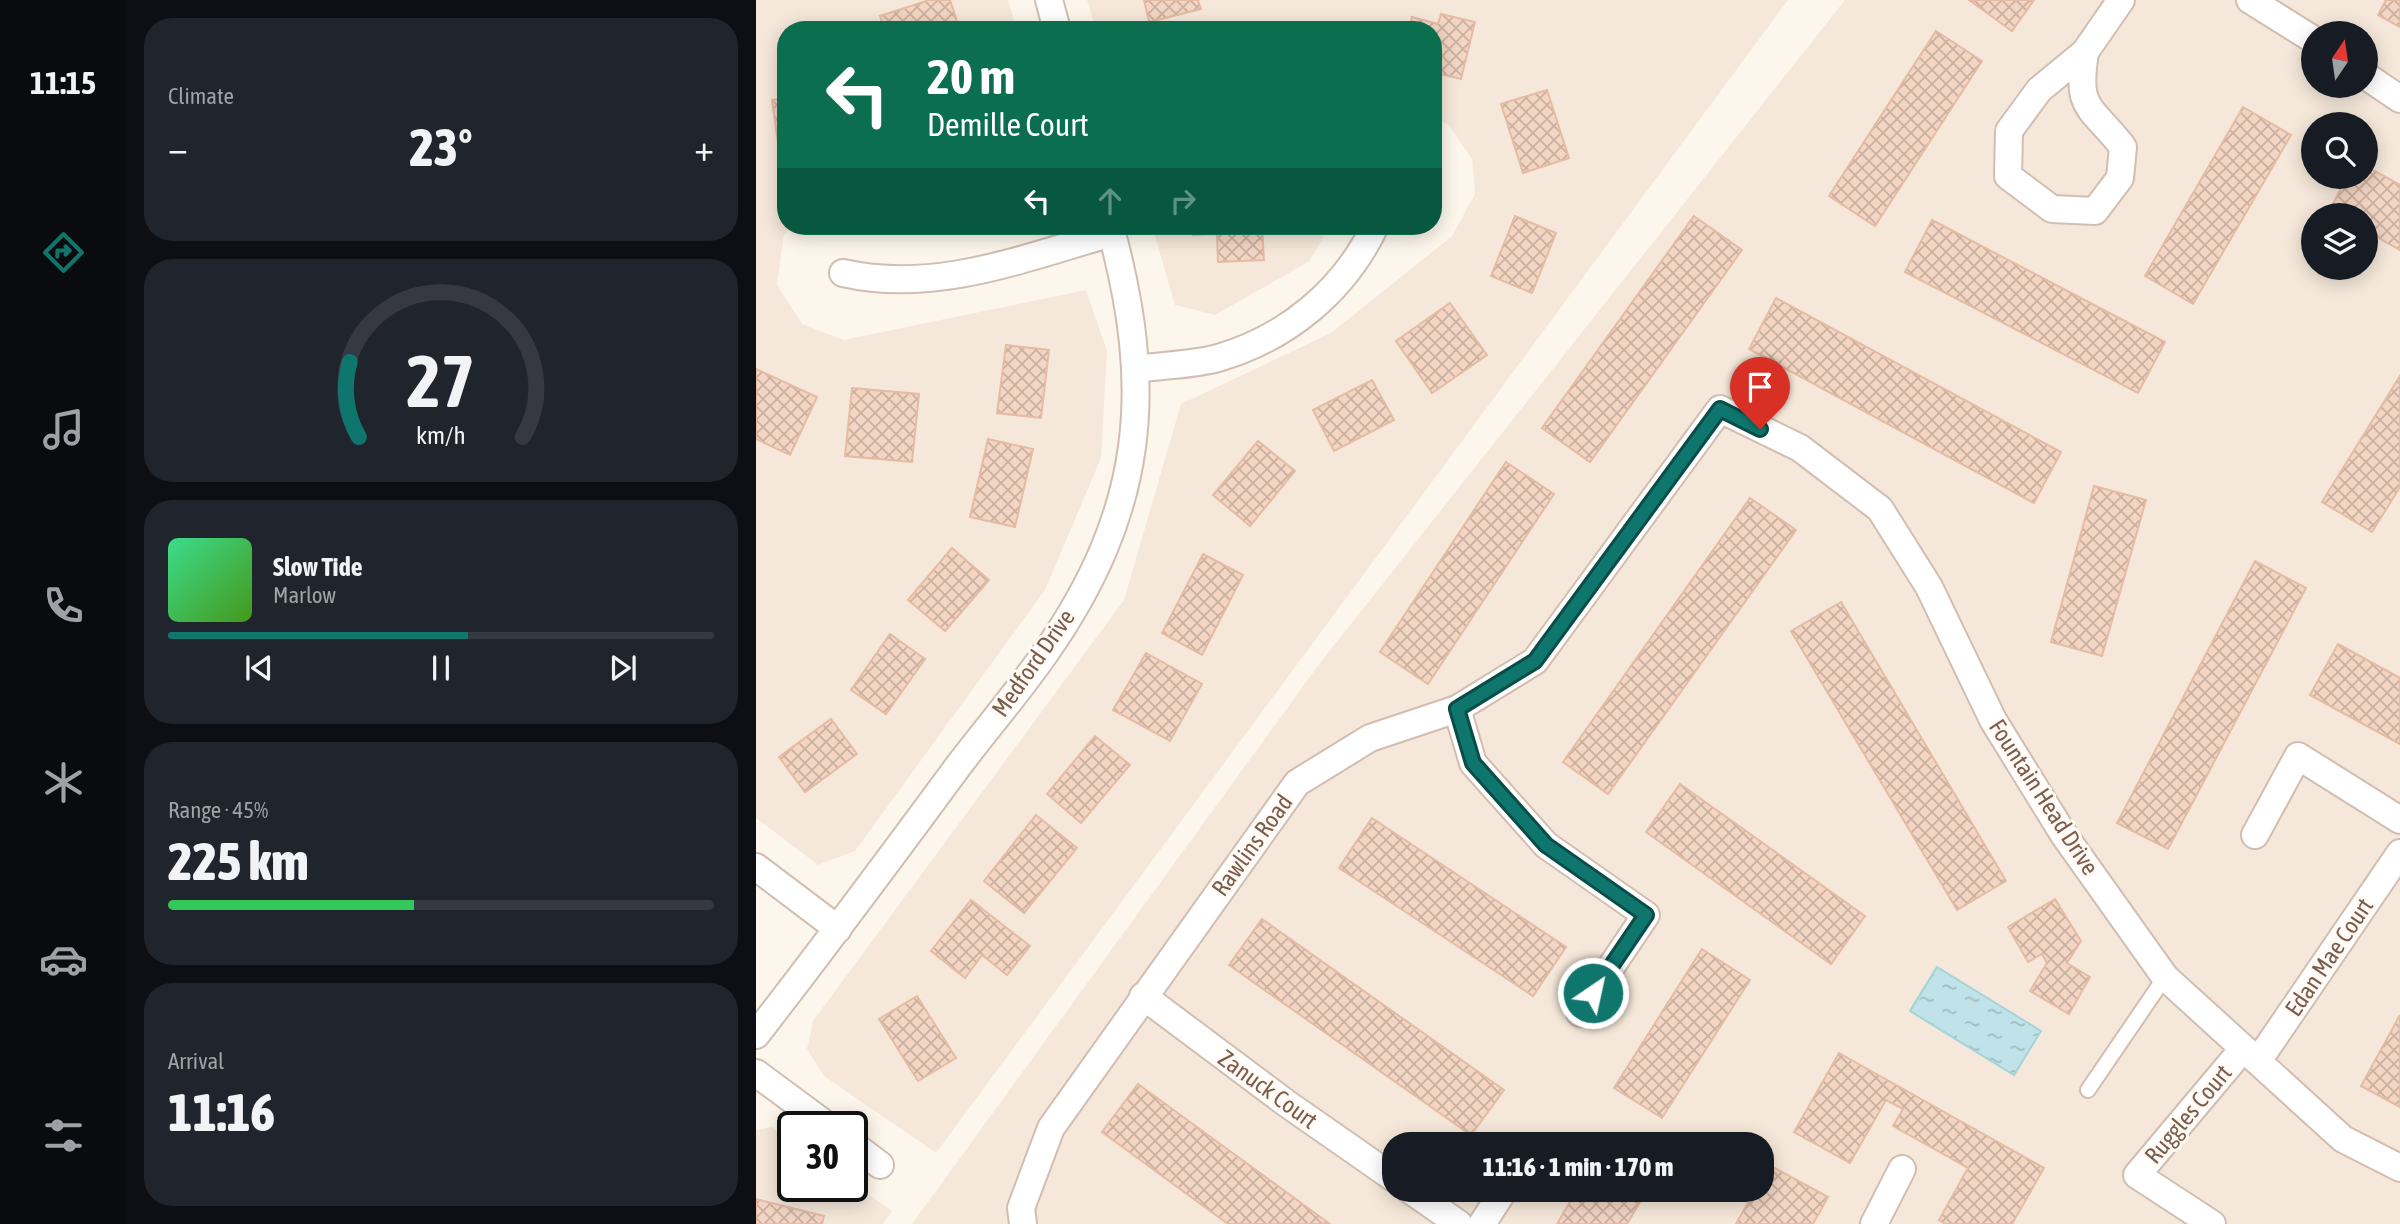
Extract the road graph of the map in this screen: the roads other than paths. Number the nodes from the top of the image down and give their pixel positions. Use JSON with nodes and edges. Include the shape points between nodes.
{"nodes":[{"id":1,"x":1049,"y":0,"type":"edge"},
{"id":2,"x":2121,"y":0,"type":"edge"},
{"id":3,"x":2250,"y":0,"type":"edge"},
{"id":4,"x":1055,"y":21,"type":"edge"},
{"id":5,"x":2301,"y":32,"type":"edge"},
{"id":6,"x":2085,"y":52,"type":"junction"},
{"id":7,"x":2378,"y":84,"type":"edge"},
{"id":8,"x":2400,"y":99,"type":"edge"},
{"id":9,"x":1091,"y":235,"type":"edge"},
{"id":10,"x":1113,"y":235,"type":"edge"},
{"id":11,"x":1370,"y":235,"type":"edge"},
{"id":12,"x":843,"y":273,"type":"dead end"},
{"id":13,"x":1137,"y":369,"type":"junction"},
{"id":14,"x":1720,"y":409,"type":"joint"},
{"id":15,"x":1457,"y":709,"type":"junction"},
{"id":16,"x":2400,"y":820,"type":"edge"},
{"id":17,"x":2255,"y":835,"type":"dead end"},
{"id":18,"x":2400,"y":853,"type":"edge"},
{"id":19,"x":756,"y":867,"type":"edge"},
{"id":20,"x":838,"y":929,"type":"junction"},
{"id":21,"x":2165,"y":977,"type":"junction"},
{"id":22,"x":1143,"y":996,"type":"junction"},
{"id":23,"x":1580,"y":1013,"type":"dead end"},
{"id":24,"x":756,"y":1035,"type":"edge"},
{"id":25,"x":2250,"y":1056,"type":"junction"},
{"id":26,"x":756,"y":1073,"type":"edge"},
{"id":27,"x":2088,"y":1090,"type":"dead end"},
{"id":28,"x":807,"y":1111,"type":"edge"},
{"id":29,"x":868,"y":1155,"type":"edge"},
{"id":30,"x":880,"y":1164,"type":"dead end"},
{"id":31,"x":2400,"y":1168,"type":"edge"},
{"id":32,"x":1902,"y":1169,"type":"dead end"},
{"id":33,"x":1382,"y":1170,"type":"edge"},
{"id":34,"x":1427,"y":1202,"type":"edge"},
{"id":35,"x":1496,"y":1202,"type":"edge"},
{"id":36,"x":1023,"y":1224,"type":"edge"},
{"id":37,"x":1459,"y":1224,"type":"edge"},
{"id":38,"x":1482,"y":1224,"type":"edge"},
{"id":39,"x":1874,"y":1224,"type":"edge"},
{"id":40,"x":2212,"y":1224,"type":"edge"}],
"edges":[{"from":1,"to":4,"type":"street"},
{"from":2,"to":6,"type":"street"},
{"from":3,"to":5,"type":"street"},
{"from":6,"to":6,"type":"street","via":[[2039,90],[2009,131],[2008,176],[2052,209],[2095,211],[2120,178],[2123,147],[2085,104],[2080,87]]},
{"from":7,"to":8,"type":"street"},
{"from":9,"to":12,"type":"street","via":[[948,278],[906,281]]},
{"from":10,"to":13,"type":"street","name":"Medford Drive","via":[[1129,294]]},
{"from":11,"to":13,"type":"street","via":[[1347,273],[1294,323],[1253,346],[1215,359]]},
{"from":13,"to":20,"type":"street","name":"Medford Drive","via":[[1137,418],[1128,470],[1115,522],[1094,573],[1046,652]]},
{"from":14,"to":15,"type":"street","name":"Rawlins Road","via":[[1535,661]]},
{"from":14,"to":21,"type":"street","name":"Fountain Head Drive","via":[[1800,448],[1880,509],[1929,587],[1993,720],[2064,835]]},
{"from":15,"to":22,"type":"street","name":"Rawlins Road","via":[[1370,738],[1297,783]]},
{"from":15,"to":23,"type":"street","via":[[1473,763],[1546,845],[1646,915]]},
{"from":16,"to":17,"type":"street","via":[[2298,755]]},
{"from":18,"to":25,"type":"street","name":"Edan Mae Court"},
{"from":19,"to":20,"type":"street"},
{"from":20,"to":24,"type":"street","name":"Medford Drive"},
{"from":21,"to":25,"type":"street","name":"Fountain Head Drive"},
{"from":21,"to":27,"type":"lane"},
{"from":22,"to":33,"type":"street","name":"Zanuck Court"},
{"from":22,"to":36,"type":"street","name":"Rawlins Road","via":[[1051,1128],[1021,1209]]},
{"from":25,"to":31,"type":"street","name":"Fountain Head Drive","via":[[2343,1139]]},
{"from":25,"to":40,"type":"street","name":"Ruggles Court","via":[[2137,1175]]},
{"from":26,"to":28,"type":"street"},
{"from":29,"to":30,"type":"street"},
{"from":32,"to":39,"type":"street"},
{"from":34,"to":37,"type":"street"},
{"from":35,"to":38,"type":"street"}]}
